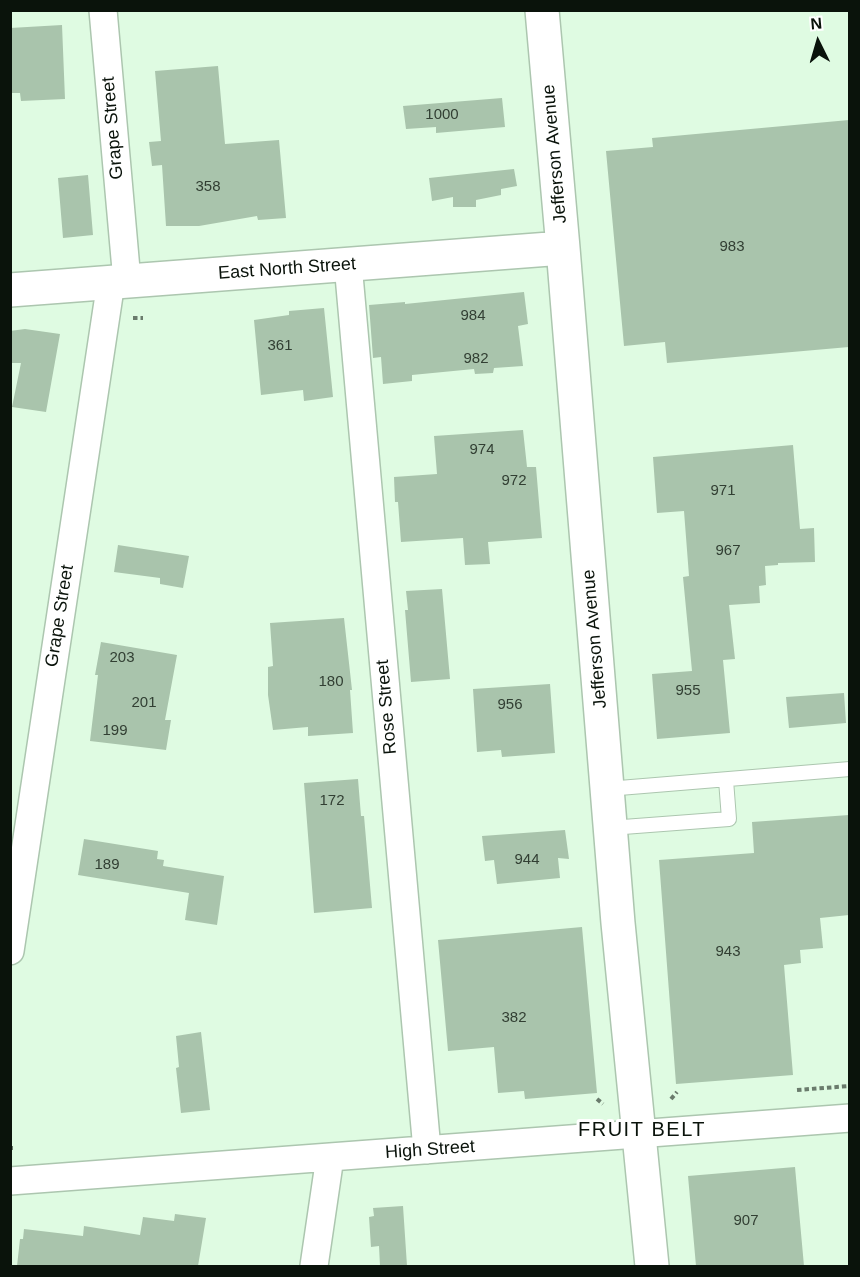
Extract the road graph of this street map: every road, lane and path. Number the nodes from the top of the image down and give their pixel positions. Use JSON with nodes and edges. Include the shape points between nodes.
{"nodes":[{"id":1,"x":103,"y":10,"type":"edge"},
{"id":2,"x":542,"y":10,"type":"edge"},
{"id":3,"x":563,"y":248,"type":"junction"},
{"id":4,"x":348,"y":264,"type":"junction"},
{"id":5,"x":119,"y":282,"type":"junction"},
{"id":6,"x":10,"y":290,"type":"edge"},
{"id":7,"x":849,"y":769,"type":"edge"},
{"id":8,"x":726,"y":780,"type":"junction"},
{"id":9,"x":607,"y":789,"type":"junction"},
{"id":10,"x":610,"y":828,"type":"junction"},
{"id":11,"x":10,"y":951,"type":"edge"},
{"id":12,"x":849,"y":1086,"type":"edge"},
{"id":13,"x":797,"y":1090,"type":"dead end"},
{"id":14,"x":677,"y":1092,"type":"dead end"},
{"id":15,"x":597,"y":1099,"type":"dead end"},
{"id":16,"x":671,"y":1099,"type":"dead end"},
{"id":17,"x":603,"y":1104,"type":"dead end"},
{"id":18,"x":849,"y":1118,"type":"edge"},
{"id":19,"x":640,"y":1134,"type":"junction"},
{"id":20,"x":427,"y":1150,"type":"junction"},
{"id":21,"x":330,"y":1157,"type":"junction"},
{"id":22,"x":10,"y":1181,"type":"edge"},
{"id":23,"x":314,"y":1266,"type":"edge"},
{"id":24,"x":652,"y":1266,"type":"edge"}],
"edges":[{"from":1,"to":5,"type":"street","name":"Grape Street"},
{"from":2,"to":3,"type":"street","name":"Jefferson Avenue"},
{"from":3,"to":4,"type":"street","name":"East North Street"},
{"from":3,"to":9,"type":"street","name":"Jefferson Avenue"},
{"from":4,"to":5,"type":"street","name":"East North Street"},
{"from":4,"to":20,"type":"street","name":"Rose Street"},
{"from":5,"to":6,"type":"street","name":"East North Street"},
{"from":5,"to":11,"type":"street","name":"Grape Street"},
{"from":7,"to":8,"type":"lane"},
{"from":8,"to":9,"type":"lane"},
{"from":8,"to":10,"type":"lane","via":[[729,819]]},
{"from":9,"to":10,"type":"street","name":"Jefferson Avenue"},
{"from":10,"to":19,"type":"street","name":"Jefferson Avenue"},
{"from":12,"to":13,"type":"path"},
{"from":14,"to":16,"type":"path"},
{"from":15,"to":17,"type":"path"},
{"from":18,"to":19,"type":"street","name":"High Street"},
{"from":19,"to":20,"type":"street","name":"High Street"},
{"from":19,"to":24,"type":"street","name":"Jefferson Avenue"},
{"from":20,"to":21,"type":"street","name":"High Street"},
{"from":21,"to":22,"type":"street","name":"High Street"},
{"from":21,"to":23,"type":"street"}]}
